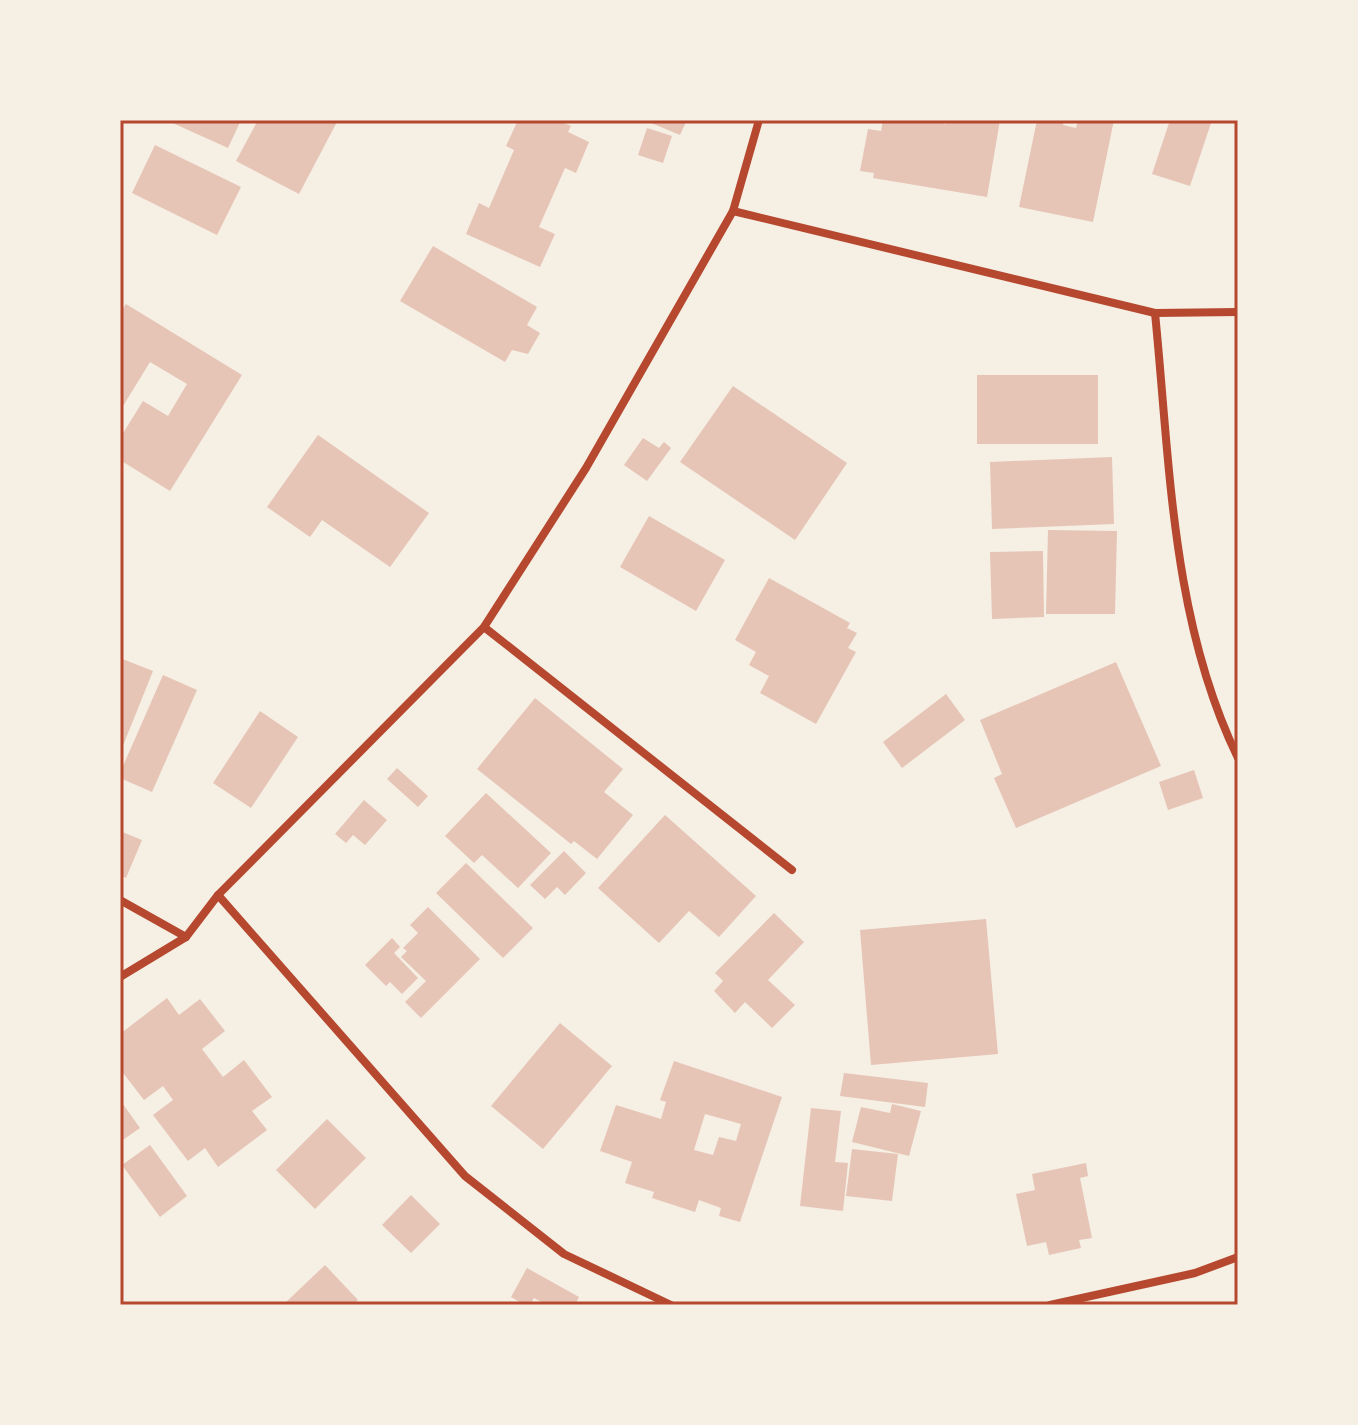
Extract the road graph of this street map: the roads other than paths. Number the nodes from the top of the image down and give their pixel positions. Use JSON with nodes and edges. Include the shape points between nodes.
{"nodes":[{"id":1,"x":759,"y":120,"type":"edge"},
{"id":2,"x":733,"y":211,"type":"junction"},
{"id":3,"x":1238,"y":312,"type":"edge"},
{"id":4,"x":1155,"y":313,"type":"junction"},
{"id":5,"x":484,"y":627,"type":"junction"},
{"id":6,"x":1238,"y":758,"type":"edge"},
{"id":7,"x":792,"y":870,"type":"dead end"},
{"id":8,"x":218,"y":895,"type":"junction"},
{"id":9,"x":120,"y":900,"type":"edge"},
{"id":10,"x":186,"y":937,"type":"junction"},
{"id":11,"x":120,"y":977,"type":"edge"},
{"id":12,"x":1238,"y":1257,"type":"edge"},
{"id":13,"x":671,"y":1305,"type":"edge"},
{"id":14,"x":1050,"y":1305,"type":"edge"}],
"edges":[{"from":1,"to":2,"type":"street"},
{"from":2,"to":4,"type":"street"},
{"from":2,"to":5,"type":"street","via":[[586,468]]},
{"from":3,"to":4,"type":"street"},
{"from":4,"to":6,"type":"street","via":[[1181,573],[1196,640]]},
{"from":5,"to":7,"type":"street"},
{"from":5,"to":8,"type":"street"},
{"from":8,"to":10,"type":"street"},
{"from":8,"to":13,"type":"street","via":[[465,1176],[564,1254]]},
{"from":9,"to":10,"type":"street"},
{"from":10,"to":11,"type":"street"},
{"from":12,"to":14,"type":"street","via":[[1195,1273]]}]}
